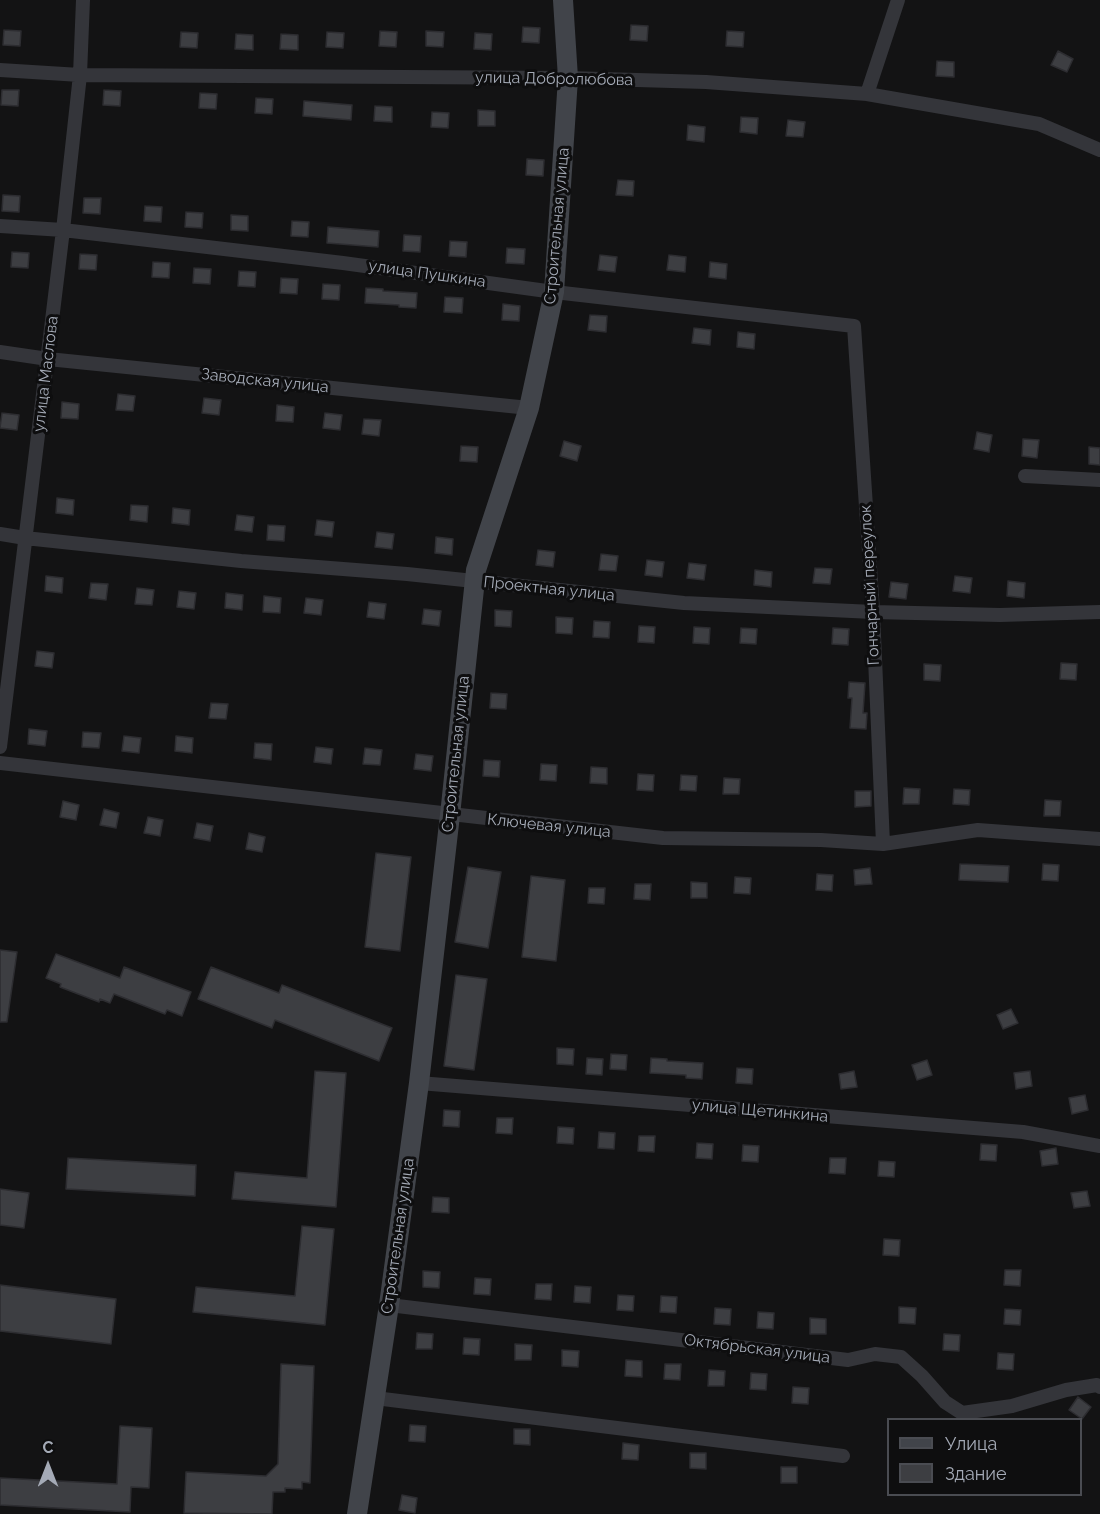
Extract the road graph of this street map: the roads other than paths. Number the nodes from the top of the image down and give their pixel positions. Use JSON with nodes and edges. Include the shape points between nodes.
{"nodes":[{"id":1,"x":83,"y":0,"type":"edge"},
{"id":2,"x":563,"y":0,"type":"edge"},
{"id":3,"x":898,"y":0,"type":"edge"},
{"id":4,"x":0,"y":70,"type":"edge"},
{"id":5,"x":80,"y":75,"type":"junction"},
{"id":6,"x":568,"y":78,"type":"junction"},
{"id":7,"x":867,"y":94,"type":"junction"},
{"id":8,"x":1100,"y":150,"type":"edge"},
{"id":9,"x":0,"y":226,"type":"edge"},
{"id":10,"x":63,"y":230,"type":"junction"},
{"id":11,"x":554,"y":292,"type":"junction"},
{"id":12,"x":854,"y":326,"type":"joint"},
{"id":13,"x":0,"y":352,"type":"edge"},
{"id":14,"x":48,"y":359,"type":"junction"},
{"id":15,"x":529,"y":408,"type":"junction"},
{"id":16,"x":1025,"y":476,"type":"dead end"},
{"id":17,"x":1100,"y":480,"type":"edge"},
{"id":18,"x":0,"y":534,"type":"edge"},
{"id":19,"x":25,"y":538,"type":"junction"},
{"id":20,"x":474,"y":581,"type":"junction"},
{"id":21,"x":873,"y":612,"type":"junction"},
{"id":22,"x":1100,"y":612,"type":"edge"},
{"id":23,"x":0,"y":747,"type":"edge"},
{"id":24,"x":0,"y":763,"type":"edge"},
{"id":25,"x":450,"y":814,"type":"junction"},
{"id":26,"x":1100,"y":839,"type":"edge"},
{"id":27,"x":883,"y":844,"type":"junction"},
{"id":28,"x":419,"y":1083,"type":"junction"},
{"id":29,"x":1100,"y":1146,"type":"edge"},
{"id":30,"x":389,"y":1305,"type":"junction"},
{"id":31,"x":1100,"y":1387,"type":"edge"},
{"id":32,"x":375,"y":1398,"type":"junction"},
{"id":33,"x":843,"y":1456,"type":"dead end"},
{"id":34,"x":357,"y":1514,"type":"edge"}],
"edges":[{"from":1,"to":5,"type":"street","name":"улица Маслова"},
{"from":2,"to":6,"type":"street","name":"Строительная улица"},
{"from":3,"to":7,"type":"street"},
{"from":4,"to":5,"type":"street","name":"улица Добролюбова"},
{"from":5,"to":6,"type":"street","name":"улица Добролюбова"},
{"from":5,"to":10,"type":"street","name":"улица Маслова"},
{"from":6,"to":7,"type":"street","name":"улица Добролюбова","via":[[705,82]]},
{"from":6,"to":11,"type":"street","name":"Строительная улица"},
{"from":7,"to":8,"type":"street","name":"улица Добролюбова","via":[[1039,124]]},
{"from":9,"to":10,"type":"street","name":"улица Пушкина"},
{"from":10,"to":11,"type":"street","name":"улица Пушкина"},
{"from":10,"to":14,"type":"street","name":"улица Маслова"},
{"from":11,"to":12,"type":"street","name":"улица Пушкина"},
{"from":11,"to":15,"type":"street","name":"Строительная улица"},
{"from":12,"to":21,"type":"street","name":"Гончарный переулок"},
{"from":13,"to":14,"type":"street","name":"Заводская улица"},
{"from":14,"to":15,"type":"street","name":"Заводская улица"},
{"from":14,"to":19,"type":"street","name":"улица Маслова"},
{"from":15,"to":20,"type":"street","name":"Строительная улица"},
{"from":16,"to":17,"type":"street"},
{"from":18,"to":19,"type":"street","name":"Проектная улица"},
{"from":19,"to":20,"type":"street","name":"Проектная улица"},
{"from":19,"to":23,"type":"street","name":"улица Маслова"},
{"from":20,"to":21,"type":"street","name":"Проектная улица","via":[[684,603]]},
{"from":20,"to":25,"type":"street","name":"Строительная улица"},
{"from":21,"to":22,"type":"street","name":"Проектная улица"},
{"from":21,"to":27,"type":"street","name":"Гончарный переулок"},
{"from":24,"to":25,"type":"street","name":"Ключевая улица"},
{"from":25,"to":27,"type":"street","name":"Ключевая улица","via":[[663,838]]},
{"from":25,"to":28,"type":"street","name":"Строительная улица"},
{"from":26,"to":27,"type":"street","name":"Ключевая улица","via":[[978,830]]},
{"from":28,"to":29,"type":"street","name":"улица Щетинкина","via":[[1023,1132]]},
{"from":28,"to":30,"type":"street","name":"Строительная улица"},
{"from":30,"to":31,"type":"street","name":"Октябрьская улица","via":[[848,1360],[875,1354],[901,1357],[945,1402],[962,1413],[1012,1406],[1066,1390]]},
{"from":30,"to":32,"type":"street","name":"Строительная улица"},
{"from":32,"to":33,"type":"street"},
{"from":32,"to":34,"type":"street","name":"Строительная улица"}]}
